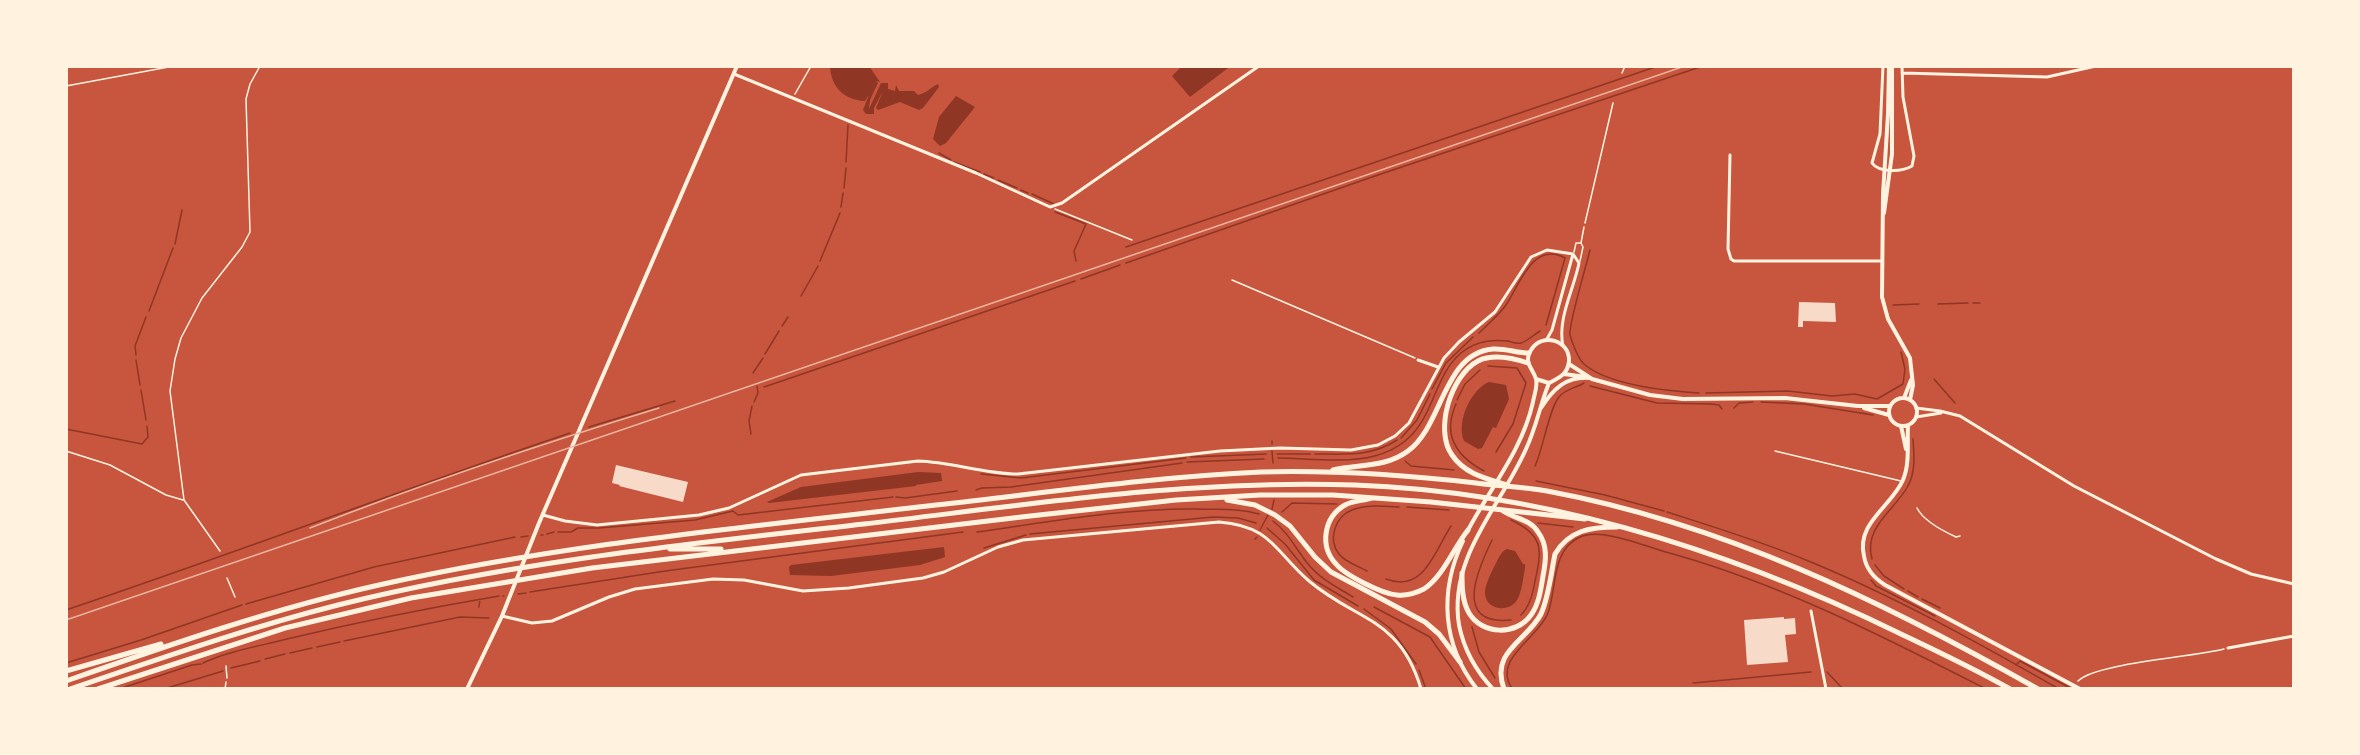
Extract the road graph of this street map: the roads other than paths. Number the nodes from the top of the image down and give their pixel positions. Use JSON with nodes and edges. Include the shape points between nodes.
{"nodes":[{"id":1,"x":737,"y":66,"type":"edge"},
{"id":2,"x":1259,"y":66,"type":"edge"},
{"id":3,"x":1883,"y":66,"type":"edge"},
{"id":4,"x":1890,"y":66,"type":"edge"},
{"id":5,"x":1902,"y":66,"type":"edge"},
{"id":6,"x":2096,"y":66,"type":"edge"},
{"id":7,"x":1902,"y":73,"type":"junction"},
{"id":8,"x":734,"y":74,"type":"junction"},
{"id":9,"x":1730,"y":155,"type":"dead end"},
{"id":10,"x":1888,"y":169,"type":"junction"},
{"id":11,"x":1584,"y":227,"type":"road end"},
{"id":12,"x":1581,"y":243,"type":"junction"},
{"id":13,"x":1573,"y":254,"type":"junction"},
{"id":14,"x":1883,"y":261,"type":"junction"},
{"id":15,"x":1579,"y":265,"type":"junction"},
{"id":16,"x":1547,"y":339,"type":"junction"},
{"id":17,"x":1563,"y":346,"type":"junction"},
{"id":18,"x":1529,"y":353,"type":"junction"},
{"id":19,"x":1418,"y":360,"type":"road end"},
{"id":20,"x":1528,"y":363,"type":"junction"},
{"id":21,"x":1569,"y":364,"type":"junction"},
{"id":22,"x":1438,"y":368,"type":"junction"},
{"id":23,"x":1564,"y":374,"type":"junction"},
{"id":24,"x":1589,"y":378,"type":"junction"},
{"id":25,"x":1536,"y":379,"type":"junction"},
{"id":26,"x":1912,"y":380,"type":"junction"},
{"id":27,"x":1549,"y":383,"type":"junction"},
{"id":28,"x":1904,"y":398,"type":"junction"},
{"id":29,"x":1910,"y":400,"type":"junction"},
{"id":30,"x":1858,"y":406,"type":"junction"},
{"id":31,"x":1890,"y":406,"type":"junction"},
{"id":32,"x":1917,"y":408,"type":"junction"},
{"id":33,"x":1539,"y":411,"type":"junction"},
{"id":34,"x":1944,"y":412,"type":"junction"},
{"id":35,"x":1889,"y":415,"type":"junction"},
{"id":36,"x":1916,"y":417,"type":"junction"},
{"id":37,"x":1908,"y":425,"type":"junction"},
{"id":38,"x":1901,"y":426,"type":"junction"},
{"id":39,"x":1774,"y":451,"type":"dead end"},
{"id":40,"x":1908,"y":453,"type":"junction"},
{"id":41,"x":1326,"y":472,"type":"junction"},
{"id":42,"x":1902,"y":481,"type":"junction"},
{"id":43,"x":1517,"y":488,"type":"junction"},
{"id":44,"x":1377,"y":497,"type":"junction"},
{"id":45,"x":1217,"y":498,"type":"junction"},
{"id":46,"x":1917,"y":508,"type":"dead end"},
{"id":47,"x":1502,"y":510,"type":"junction"},
{"id":48,"x":543,"y":514,"type":"junction"},
{"id":49,"x":1599,"y":519,"type":"junction"},
{"id":50,"x":1626,"y":527,"type":"junction"},
{"id":51,"x":1468,"y":530,"type":"junction"},
{"id":52,"x":1960,"y":536,"type":"dead end"},
{"id":53,"x":662,"y":549,"type":"junction"},
{"id":54,"x":740,"y":550,"type":"junction"},
{"id":55,"x":1461,"y":573,"type":"junction"},
{"id":56,"x":2294,"y":584,"type":"edge"},
{"id":57,"x":1811,"y":611,"type":"dead end"},
{"id":58,"x":502,"y":616,"type":"junction"},
{"id":59,"x":2294,"y":636,"type":"edge"},
{"id":60,"x":180,"y":641,"type":"junction"},
{"id":61,"x":2228,"y":648,"type":"road end"},
{"id":62,"x":1460,"y":662,"type":"junction"},
{"id":63,"x":226,"y":666,"type":"dead end"},
{"id":64,"x":66,"y":670,"type":"edge"},
{"id":65,"x":227,"y":678,"type":"road end"},
{"id":66,"x":66,"y":681,"type":"edge"},
{"id":67,"x":70,"y":689,"type":"edge"},
{"id":68,"x":98,"y":689,"type":"edge"},
{"id":69,"x":467,"y":689,"type":"edge"},
{"id":70,"x":1421,"y":689,"type":"edge"},
{"id":71,"x":1477,"y":689,"type":"edge"},
{"id":72,"x":1493,"y":689,"type":"edge"},
{"id":73,"x":1504,"y":689,"type":"edge"},
{"id":74,"x":1826,"y":689,"type":"edge"},
{"id":75,"x":2010,"y":689,"type":"edge"},
{"id":76,"x":2038,"y":689,"type":"edge"},
{"id":77,"x":2080,"y":689,"type":"edge"}],
"edges":[{"from":1,"to":8,"type":"street"},
{"from":2,"to":8,"type":"street","via":[[1053,207]]},
{"from":3,"to":10,"type":"street","via":[[1880,134],[1872,161],[1875,167]]},
{"from":4,"to":10,"type":"street"},
{"from":5,"to":7,"type":"street"},
{"from":6,"to":7,"type":"street","via":[[2047,76]]},
{"from":7,"to":10,"type":"street","via":[[1914,162],[1906,169]]},
{"from":8,"to":48,"type":"street"},
{"from":9,"to":14,"type":"street","via":[[1728,249],[1734,261]]},
{"from":10,"to":14,"type":"street"},
{"from":11,"to":12,"type":"lane"},
{"from":12,"to":13,"type":"lane","via":[[1576,243]]},
{"from":12,"to":15,"type":"lane"},
{"from":13,"to":15,"type":"street"},
{"from":13,"to":16,"type":"street"},
{"from":13,"to":22,"type":"street","via":[[1547,250],[1531,257],[1495,312],[1459,342]]},
{"from":14,"to":26,"type":"street","via":[[1883,303],[1908,352]]},
{"from":15,"to":17,"type":"street","via":[[1565,314]]},
{"from":16,"to":17,"type":"street"},
{"from":16,"to":18,"type":"street"},
{"from":17,"to":21,"type":"street"},
{"from":18,"to":20,"type":"street"},
{"from":18,"to":41,"type":"highway","via":[[1493,349],[1470,357],[1456,371],[1429,426],[1410,450],[1383,464]]},
{"from":19,"to":22,"type":"street"},
{"from":20,"to":25,"type":"street"},
{"from":20,"to":43,"type":"highway","via":[[1500,357],[1478,362],[1460,379],[1443,422],[1448,448],[1463,467]]},
{"from":21,"to":23,"type":"street"},
{"from":21,"to":24,"type":"street"},
{"from":22,"to":48,"type":"street","via":[[1409,423],[1390,439],[1370,448],[1220,451],[1018,474],[918,461],[801,475],[729,508],[699,516],[597,525]]},
{"from":23,"to":24,"type":"street"},
{"from":23,"to":27,"type":"street"},
{"from":24,"to":30,"type":"street","via":[[1634,392],[1673,398],[1785,398]]},
{"from":24,"to":33,"type":"street","via":[[1567,381],[1555,388]]},
{"from":25,"to":27,"type":"street"},
{"from":25,"to":51,"type":"street","via":[[1528,421],[1516,450]]},
{"from":26,"to":28,"type":"street"},
{"from":26,"to":29,"type":"street"},
{"from":27,"to":33,"type":"street"},
{"from":28,"to":29,"type":"street"},
{"from":28,"to":31,"type":"street"},
{"from":29,"to":32,"type":"street"},
{"from":30,"to":31,"type":"street"},
{"from":30,"to":35,"type":"street"},
{"from":31,"to":35,"type":"street"},
{"from":32,"to":34,"type":"street"},
{"from":32,"to":36,"type":"street"},
{"from":33,"to":55,"type":"street","via":[[1526,449]]},
{"from":34,"to":36,"type":"street"},
{"from":34,"to":56,"type":"street","via":[[1970,421],[2074,486],[2225,564]]},
{"from":35,"to":38,"type":"street"},
{"from":36,"to":37,"type":"street"},
{"from":37,"to":38,"type":"street"},
{"from":37,"to":40,"type":"street"},
{"from":38,"to":40,"type":"street"},
{"from":39,"to":42,"type":"lane"},
{"from":40,"to":42,"type":"street"},
{"from":41,"to":43,"type":"highway"},
{"from":41,"to":60,"type":"highway","via":[[1262,472],[1138,481],[530,555],[350,592]]},
{"from":42,"to":77,"type":"street","via":[[1870,522],[1864,537],[1865,561],[1872,574]]},
{"from":43,"to":76,"type":"highway","via":[[1653,517],[1761,553],[1900,614]]},
{"from":44,"to":45,"type":"highway"},
{"from":44,"to":47,"type":"highway"},
{"from":44,"to":51,"type":"highway","via":[[1340,509],[1330,519],[1326,539],[1330,557],[1341,570],[1390,594],[1414,593],[1428,585]]},
{"from":45,"to":54,"type":"highway","via":[[1152,502]]},
{"from":45,"to":62,"type":"highway","via":[[1255,505],[1275,515],[1331,572],[1433,628]]},
{"from":46,"to":52,"type":"lane","via":[[1940,528]]},
{"from":47,"to":49,"type":"highway"},
{"from":47,"to":55,"type":"highway","via":[[1533,525],[1544,543],[1545,567],[1531,616],[1506,630],[1480,625],[1466,607]]},
{"from":48,"to":58,"type":"street"},
{"from":49,"to":50,"type":"highway"},
{"from":49,"to":53,"type":"highway","via":[[1482,496],[1413,489],[1240,485],[1143,492]]},
{"from":50,"to":73,"type":"highway","via":[[1582,530],[1564,540],[1556,554],[1541,614],[1504,659]]},
{"from":50,"to":75,"type":"highway","via":[[1734,561],[1835,601]]},
{"from":51,"to":62,"type":"street","via":[[1453,566],[1447,597],[1451,637]]},
{"from":53,"to":54,"type":"highway"},
{"from":53,"to":67,"type":"highway","via":[[517,568],[389,593],[288,618]]},
{"from":54,"to":68,"type":"highway","via":[[512,580],[411,598],[296,625]]},
{"from":55,"to":72,"type":"street","via":[[1457,613],[1463,640],[1477,669]]},
{"from":57,"to":74,"type":"street"},
{"from":58,"to":69,"type":"street"},
{"from":58,"to":70,"type":"street","via":[[524,623],[544,623],[635,589],[713,579],[744,580],[795,591],[858,587],[928,577],[1023,540],[1225,522],[1264,536],[1314,585],[1382,626],[1406,654]]},
{"from":59,"to":61,"type":"street"},
{"from":60,"to":64,"type":"highway"},
{"from":60,"to":66,"type":"highway"},
{"from":62,"to":71,"type":"street"},
{"from":63,"to":65,"type":"lane"}]}
